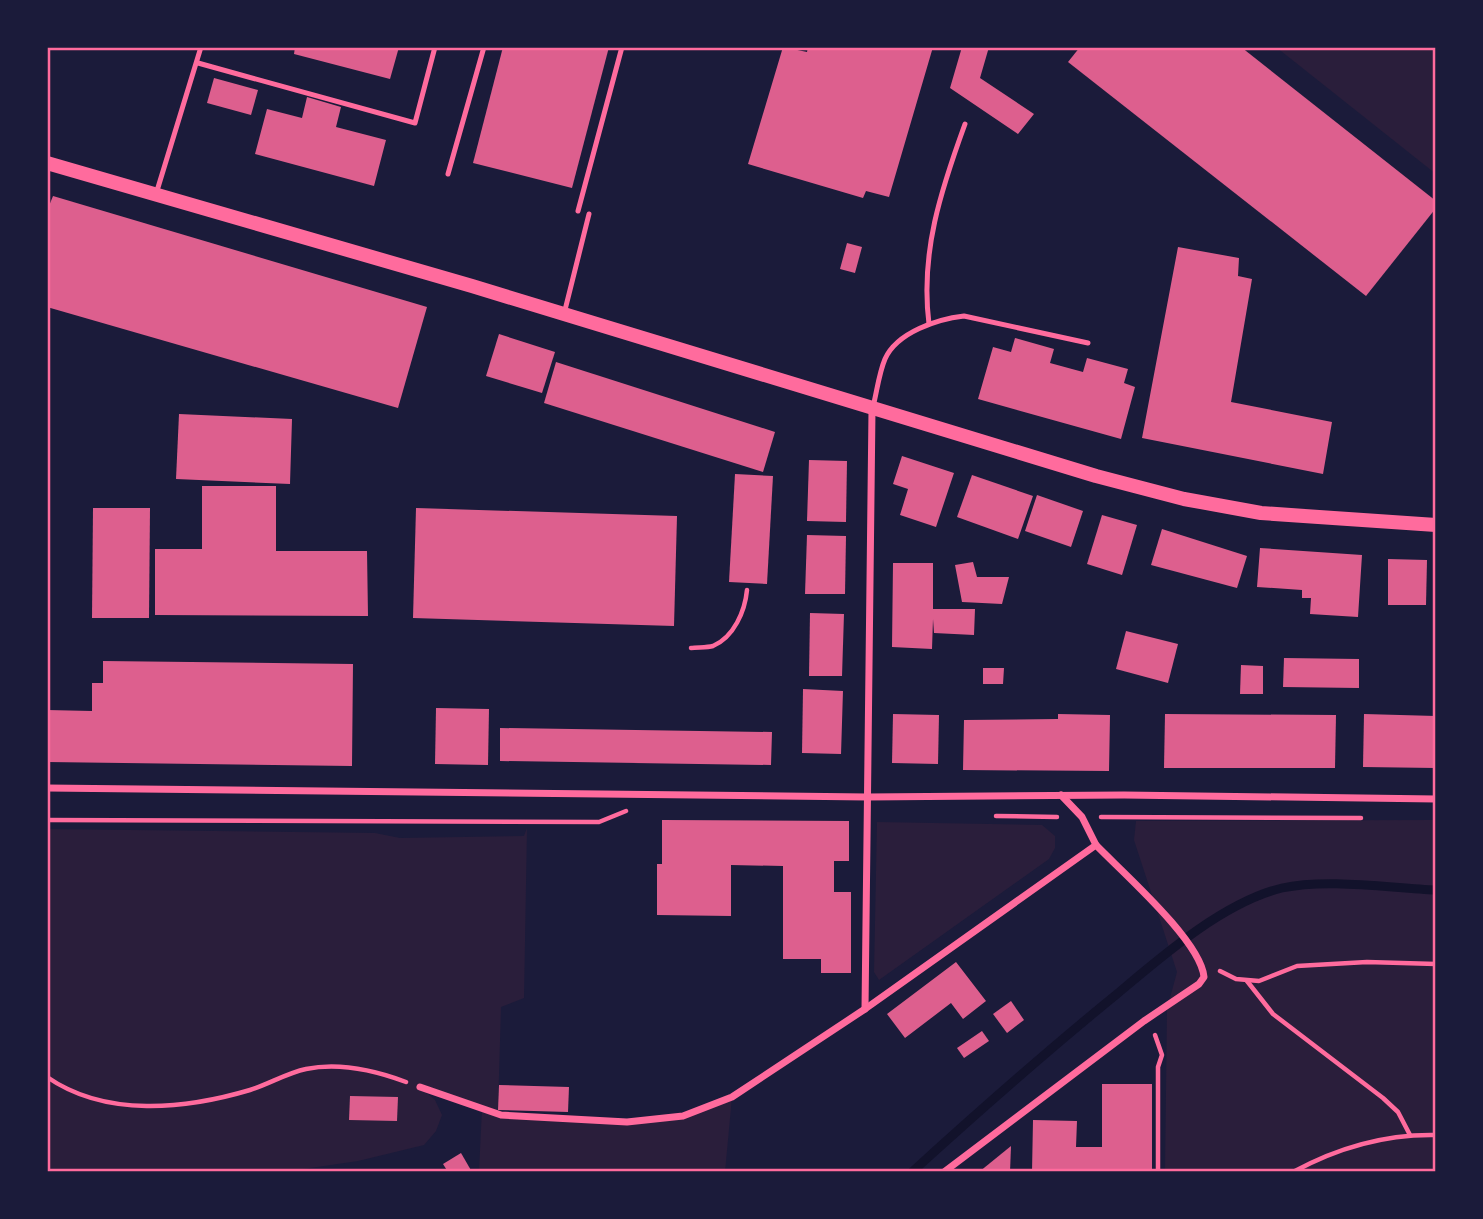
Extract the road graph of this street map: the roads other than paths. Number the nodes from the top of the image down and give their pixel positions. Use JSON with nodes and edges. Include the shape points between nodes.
{"nodes":[{"id":1,"x":201,"y":47,"type":"edge"},
{"id":2,"x":435,"y":47,"type":"edge"},
{"id":3,"x":484,"y":47,"type":"edge"},
{"id":4,"x":622,"y":47,"type":"edge"},
{"id":5,"x":198,"y":63,"type":"junction"},
{"id":6,"x":965,"y":124,"type":"dead end"},
{"id":7,"x":47,"y":163,"type":"edge"},
{"id":8,"x":447,"y":174,"type":"dead end"},
{"id":9,"x":156,"y":194,"type":"junction"},
{"id":10,"x":578,"y":211,"type":"dead end"},
{"id":11,"x":589,"y":214,"type":"dead end"},
{"id":12,"x":564,"y":314,"type":"junction"},
{"id":13,"x":929,"y":324,"type":"junction"},
{"id":14,"x":1088,"y":343,"type":"dead end"},
{"id":15,"x":872,"y":410,"type":"junction"},
{"id":16,"x":1436,"y":525,"type":"edge"},
{"id":17,"x":47,"y":788,"type":"edge"},
{"id":18,"x":1061,"y":795,"type":"junction"},
{"id":19,"x":867,"y":797,"type":"junction"},
{"id":20,"x":1436,"y":799,"type":"edge"},
{"id":21,"x":1096,"y":845,"type":"junction"},
{"id":22,"x":865,"y":1009,"type":"junction"},
{"id":23,"x":420,"y":1087,"type":"road end"},
{"id":24,"x":944,"y":1172,"type":"edge"}],
"edges":[{"from":1,"to":5,"type":"lane"},
{"from":2,"to":5,"type":"lane","via":[[415,122]]},
{"from":3,"to":8,"type":"lane"},
{"from":4,"to":10,"type":"lane"},
{"from":5,"to":9,"type":"lane"},
{"from":6,"to":13,"type":"lane","via":[[942,187],[927,253]]},
{"from":7,"to":9,"type":"main road"},
{"from":9,"to":12,"type":"main road"},
{"from":11,"to":12,"type":"lane"},
{"from":12,"to":15,"type":"main road"},
{"from":13,"to":14,"type":"lane","via":[[964,316]]},
{"from":13,"to":15,"type":"lane","via":[[886,357]]},
{"from":15,"to":16,"type":"main road","via":[[1184,499],[1261,513]]},
{"from":15,"to":19,"type":"street"},
{"from":17,"to":19,"type":"street"},
{"from":18,"to":19,"type":"street"},
{"from":18,"to":20,"type":"street"},
{"from":18,"to":21,"type":"street","via":[[1082,817]]},
{"from":19,"to":22,"type":"street"},
{"from":21,"to":22,"type":"street"},
{"from":21,"to":24,"type":"street","via":[[1174,923],[1204,976]]},
{"from":22,"to":23,"type":"street","via":[[732,1097],[683,1116],[627,1122],[501,1115]]}]}
